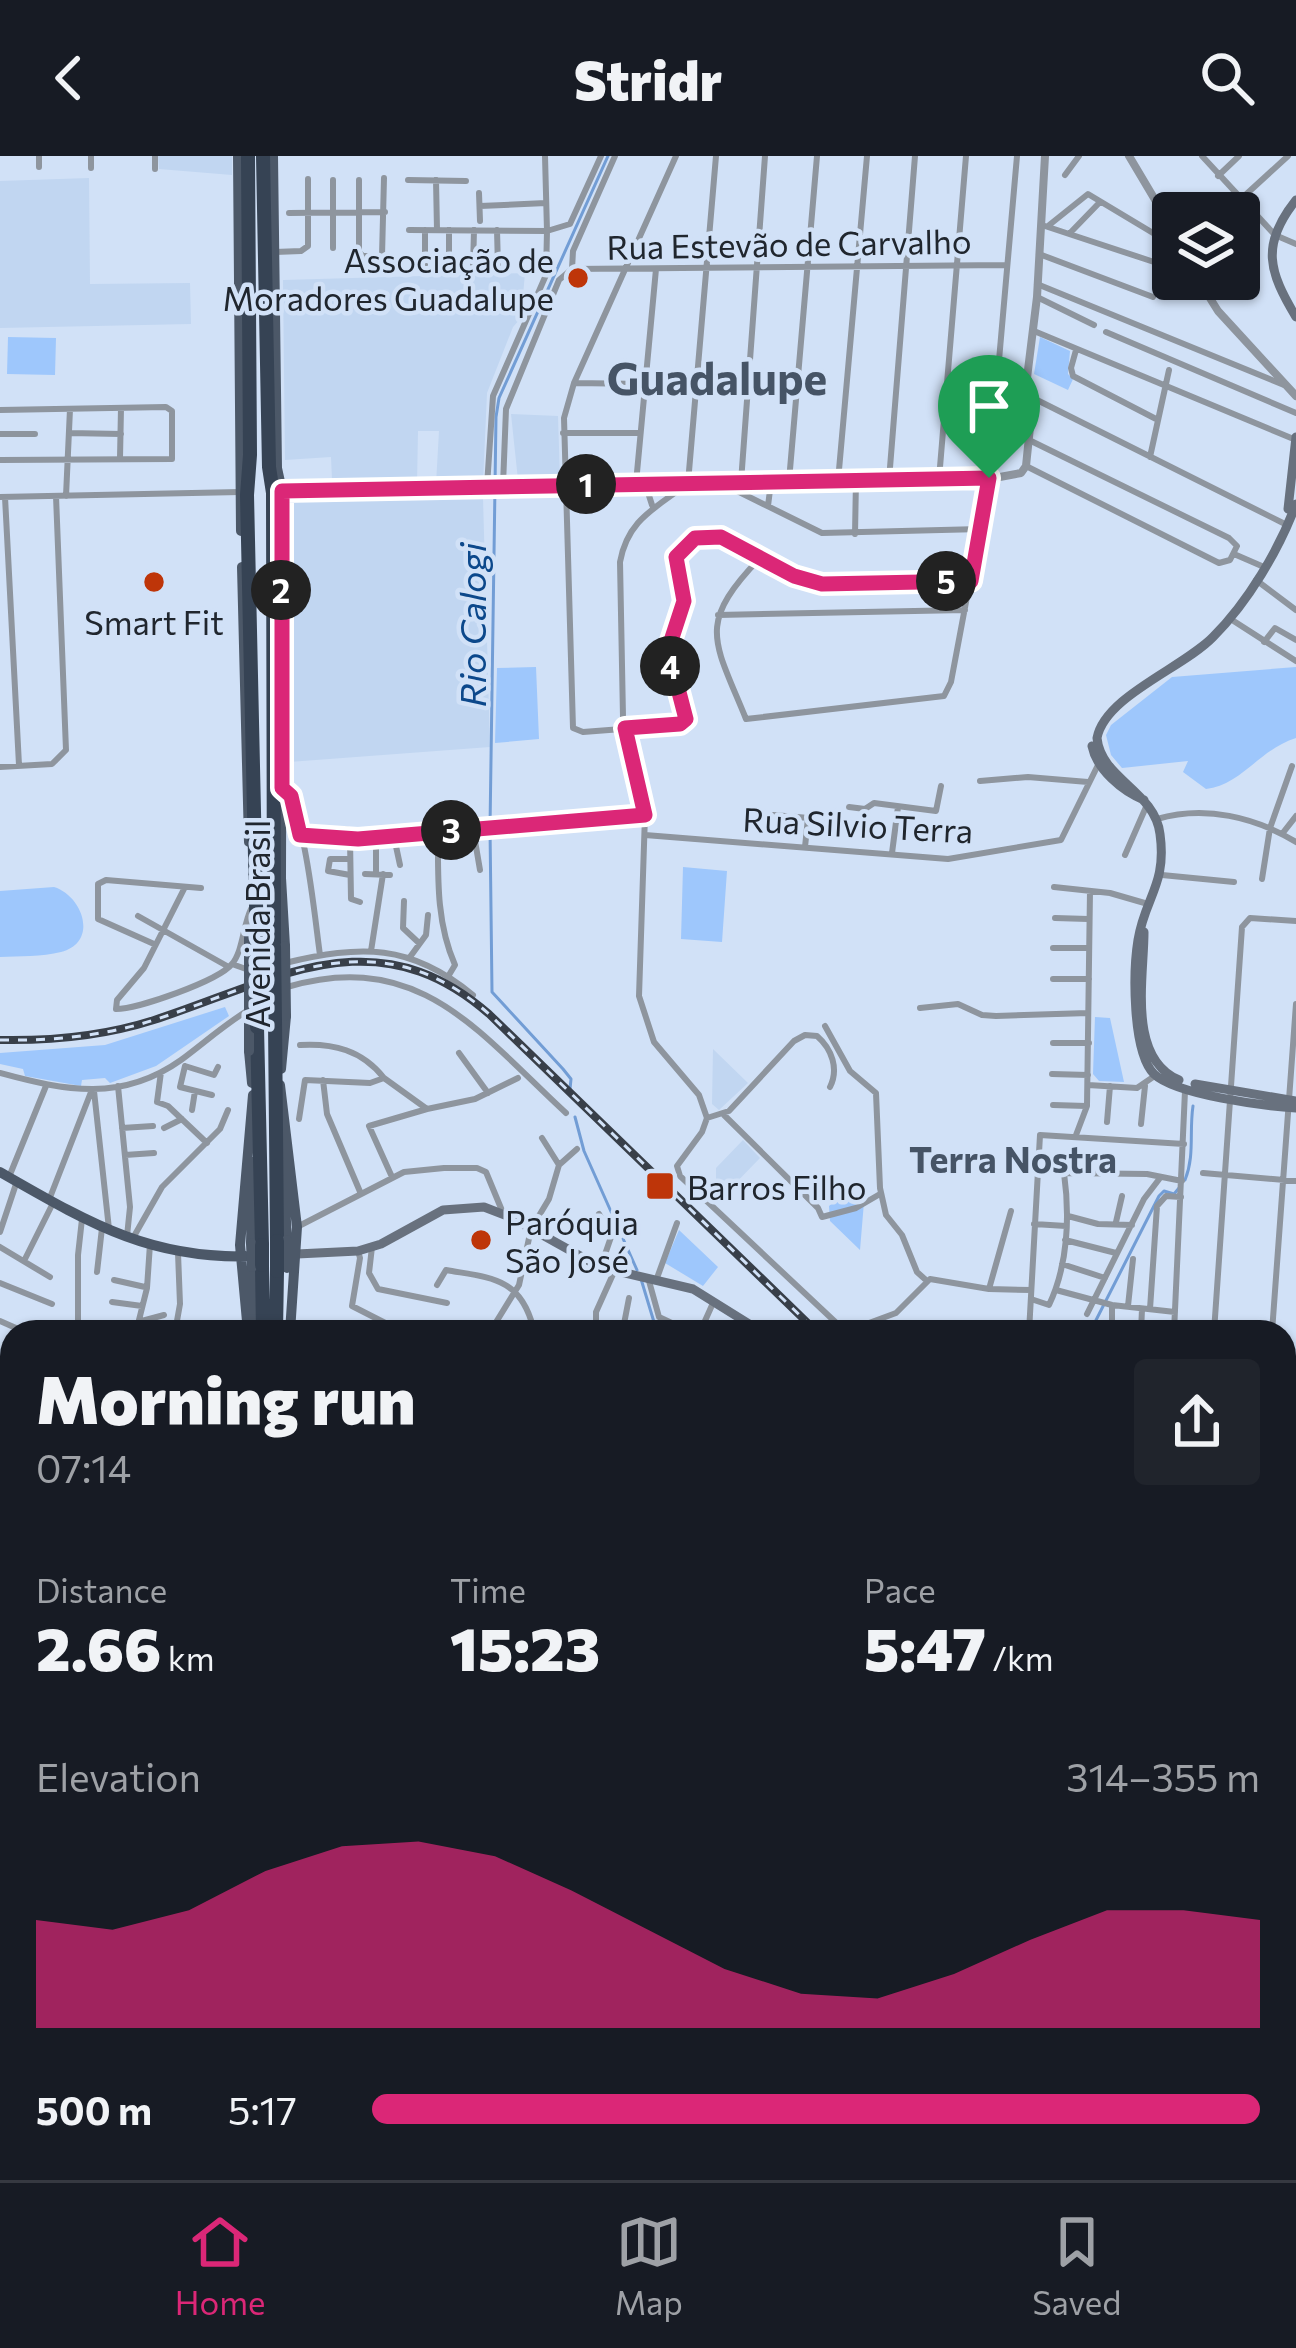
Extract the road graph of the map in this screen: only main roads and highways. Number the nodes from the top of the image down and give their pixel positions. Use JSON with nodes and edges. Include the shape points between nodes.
{"nodes":[{"id":1,"x":238,"y":156,"type":"edge"},
{"id":2,"x":248,"y":156,"type":"edge"},
{"id":3,"x":263,"y":156,"type":"edge"},
{"id":4,"x":273,"y":156,"type":"edge"},
{"id":5,"x":1296,"y":200,"type":"edge"},
{"id":6,"x":1291,"y":214,"type":"edge"},
{"id":7,"x":1295,"y":312,"type":"edge"},
{"id":8,"x":1296,"y":439,"type":"edge"},
{"id":9,"x":1294,"y":482,"type":"edge"},
{"id":10,"x":1296,"y":504,"type":"edge"},
{"id":11,"x":1285,"y":524,"type":"junction"},
{"id":12,"x":1261,"y":566,"type":"junction"},
{"id":13,"x":1156,"y":676,"type":"junction"},
{"id":14,"x":281,"y":743,"type":"junction"},
{"id":15,"x":246,"y":770,"type":"junction"},
{"id":16,"x":273,"y":812,"type":"junction"},
{"id":17,"x":255,"y":829,"type":"junction"},
{"id":18,"x":253,"y":942,"type":"junction"},
{"id":19,"x":280,"y":946,"type":"junction"},
{"id":20,"x":1141,"y":1012,"type":"junction"},
{"id":21,"x":280,"y":1019,"type":"junction"},
{"id":22,"x":280,"y":1084,"type":"junction"},
{"id":23,"x":253,"y":1095,"type":"junction"},
{"id":24,"x":1231,"y":1096,"type":"junction"},
{"id":25,"x":1292,"y":1104,"type":"edge"},
{"id":26,"x":9,"y":1177,"type":"edge"},
{"id":27,"x":269,"y":1242,"type":"junction"},
{"id":28,"x":297,"y":1254,"type":"junction"},
{"id":29,"x":240,"y":1257,"type":"junction"},
{"id":30,"x":269,"y":1268,"type":"junction"},
{"id":31,"x":247,"y":1320,"type":"edge"},
{"id":32,"x":258,"y":1320,"type":"edge"},
{"id":33,"x":280,"y":1320,"type":"edge"},
{"id":34,"x":285,"y":1320,"type":"edge"},
{"id":35,"x":744,"y":1320,"type":"edge"}],
"edges":[{"from":1,"to":15,"type":"main road","name":"Avenida Brasil"},
{"from":2,"to":17,"type":"highway","name":"Avenida Brasil"},
{"from":3,"to":16,"type":"highway","name":"Avenida Brasil"},
{"from":4,"to":14,"type":"main road","name":"Avenida Brasil"},
{"from":5,"to":6,"type":"main road"},
{"from":6,"to":7,"type":"main road","via":[[1275,235],[1273,274]]},
{"from":8,"to":9,"type":"main road"},
{"from":9,"to":11,"type":"main road"},
{"from":10,"to":11,"type":"main road"},
{"from":11,"to":12,"type":"main road"},
{"from":12,"to":13,"type":"main road","via":[[1208,634]]},
{"from":12,"to":13,"type":"main road","via":[[1200,649]]},
{"from":13,"to":20,"type":"main road","via":[[1104,718],[1097,738],[1098,763],[1157,819],[1162,875],[1144,923]]},
{"from":14,"to":16,"type":"main road"},
{"from":14,"to":19,"type":"main road","name":"Avenida Brasil"},
{"from":15,"to":17,"type":"main road"},
{"from":15,"to":18,"type":"main road","name":"Avenida Brasil"},
{"from":16,"to":19,"type":"highway","name":"Avenida Brasil"},
{"from":17,"to":18,"type":"highway","name":"Avenida Brasil"},
{"from":18,"to":23,"type":"main road","name":"Avenida Brasil","bridge":true},
{"from":18,"to":27,"type":"highway","name":"Avenida Brasil","bridge":true},
{"from":19,"to":21,"type":"highway","name":"Avenida Brasil","bridge":true},
{"from":20,"to":24,"type":"main road","via":[[1160,1071]]},
{"from":20,"to":24,"type":"main road","via":[[1141,1048],[1156,1075]]},
{"from":21,"to":22,"type":"main road","name":"Avenida Brasil"},
{"from":21,"to":27,"type":"highway","name":"Avenida Brasil"},
{"from":22,"to":27,"type":"main road","name":"Avenida Brasil"},
{"from":22,"to":28,"type":"main road"},
{"from":23,"to":27,"type":"main road","name":"Avenida Brasil"},
{"from":23,"to":29,"type":"main road"},
{"from":24,"to":25,"type":"main road"},
{"from":26,"to":29,"type":"main road","via":[[82,1219],[150,1244]]},
{"from":27,"to":30,"type":"highway","name":"Avenida Brasil","bridge":true},
{"from":27,"to":30,"type":"main road","name":"Avenida Brasil","bridge":true},
{"from":28,"to":29,"type":"main road"},
{"from":28,"to":34,"type":"main road"},
{"from":28,"to":35,"type":"main road","via":[[358,1251],[454,1207],[484,1208],[600,1267],[714,1300]]},
{"from":29,"to":31,"type":"main road"},
{"from":30,"to":32,"type":"highway","name":"Avenida Brasil"},
{"from":30,"to":33,"type":"highway","name":"Avenida Brasil"}]}
